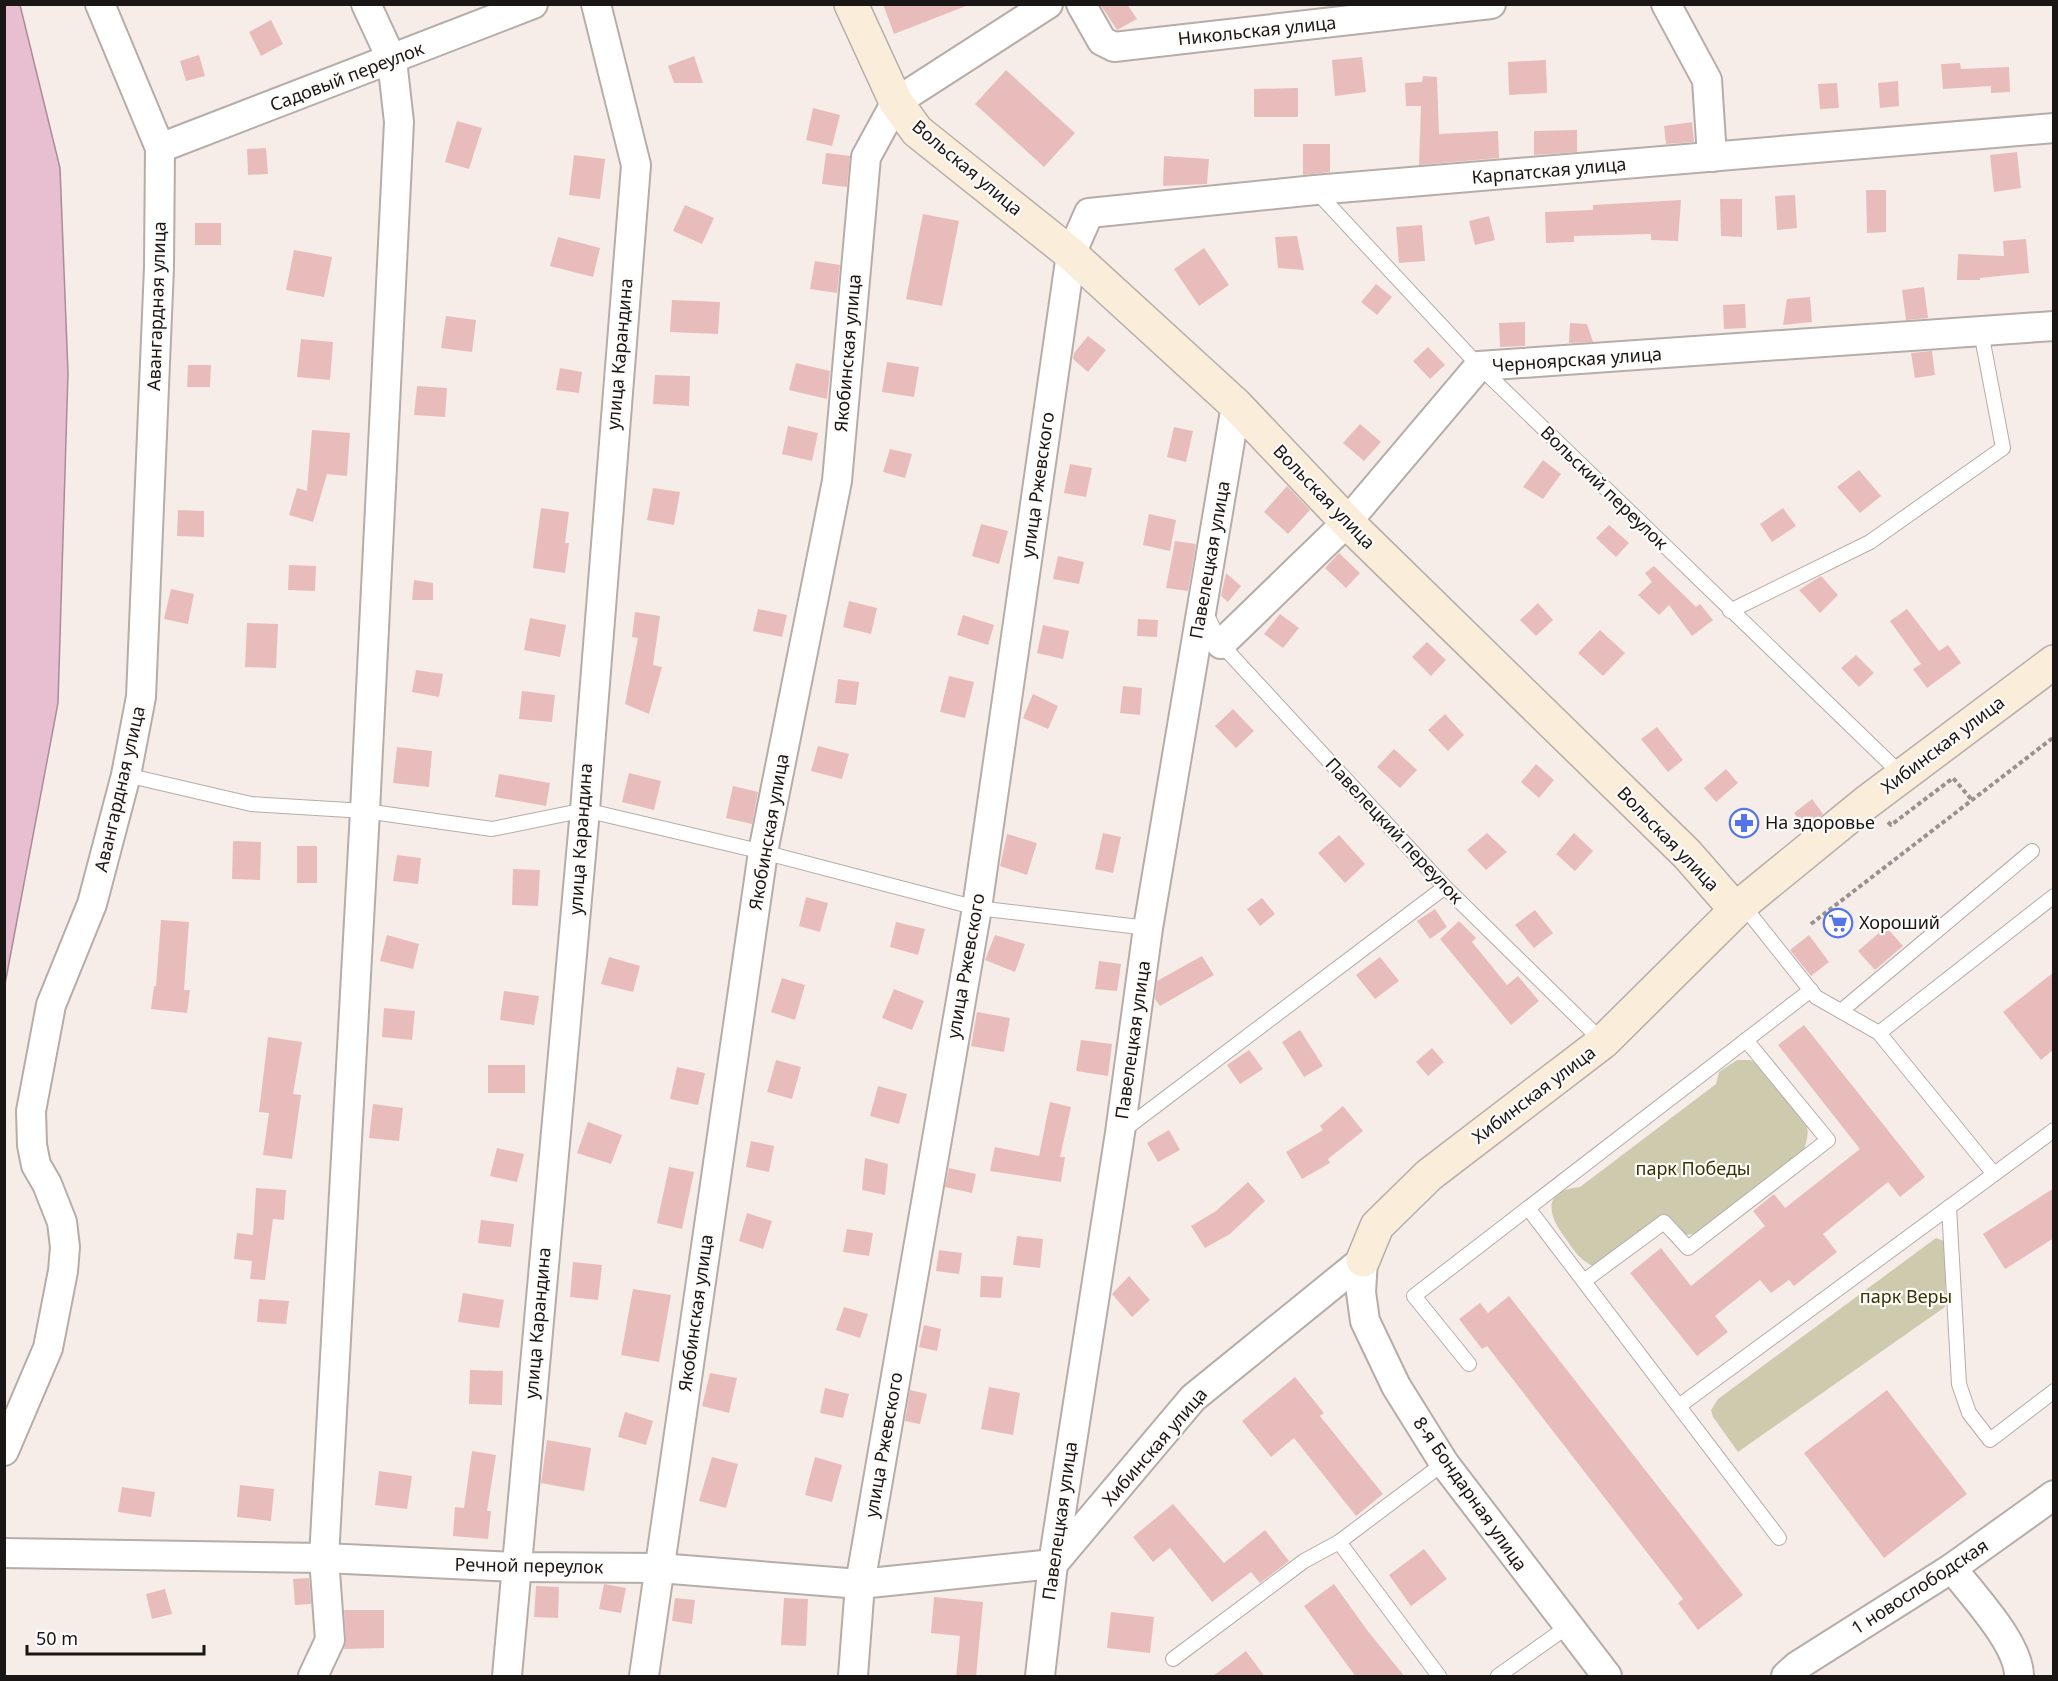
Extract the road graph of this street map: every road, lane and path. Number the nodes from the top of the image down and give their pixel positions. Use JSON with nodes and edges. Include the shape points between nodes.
{"nodes":[{"id":1,"x":100,"y":4,"type":"edge"},
{"id":2,"x":366,"y":4,"type":"edge"},
{"id":3,"x":533,"y":4,"type":"edge"},
{"id":4,"x":596,"y":4,"type":"edge"},
{"id":5,"x":851,"y":4,"type":"edge"},
{"id":6,"x":1048,"y":4,"type":"edge"},
{"id":7,"x":1081,"y":4,"type":"edge"},
{"id":8,"x":1491,"y":4,"type":"edge"},
{"id":9,"x":1666,"y":4,"type":"edge"},
{"id":10,"x":392,"y":60,"type":"junction"},
{"id":11,"x":897,"y":102,"type":"junction"},
{"id":12,"x":2054,"y":128,"type":"edge"},
{"id":13,"x":160,"y":148,"type":"junction"},
{"id":14,"x":1712,"y":157,"type":"junction"},
{"id":15,"x":1315,"y":190,"type":"junction"},
{"id":16,"x":1071,"y":254,"type":"junction"},
{"id":17,"x":2054,"y":326,"type":"edge"},
{"id":18,"x":1981,"y":332,"type":"junction"},
{"id":19,"x":1479,"y":366,"type":"junction"},
{"id":20,"x":1236,"y":405,"type":"junction"},
{"id":21,"x":1347,"y":522,"type":"junction"},
{"id":22,"x":1202,"y":606,"type":"junction"},
{"id":23,"x":1731,"y":611,"type":"junction"},
{"id":24,"x":1221,"y":644,"type":"junction"},
{"id":25,"x":2054,"y":662,"type":"edge"},
{"id":26,"x":2054,"y":737,"type":"edge"},
{"id":27,"x":126,"y":775,"type":"junction"},
{"id":28,"x":1903,"y":776,"type":"junction"},
{"id":29,"x":1972,"y":800,"type":"junction"},
{"id":30,"x":585,"y":810,"type":"junction"},
{"id":31,"x":365,"y":811,"type":"junction"},
{"id":32,"x":1891,"y":825,"type":"dead end"},
{"id":33,"x":2032,"y":851,"type":"dead end"},
{"id":34,"x":763,"y":852,"type":"junction"},
{"id":35,"x":1445,"y":887,"type":"junction"},
{"id":36,"x":2054,"y":896,"type":"edge"},
{"id":37,"x":1739,"y":907,"type":"junction"},
{"id":38,"x":977,"y":908,"type":"junction"},
{"id":39,"x":1811,"y":924,"type":"dead end"},
{"id":40,"x":1148,"y":928,"type":"junction"},
{"id":41,"x":1810,"y":990,"type":"junction"},
{"id":42,"x":1841,"y":1011,"type":"junction"},
{"id":43,"x":1879,"y":1033,"type":"junction"},
{"id":44,"x":1746,"y":1040,"type":"junction"},
{"id":45,"x":1603,"y":1042,"type":"junction"},
{"id":46,"x":2054,"y":1130,"type":"edge"},
{"id":47,"x":1120,"y":1133,"type":"junction"},
{"id":48,"x":1994,"y":1174,"type":"junction"},
{"id":49,"x":1949,"y":1207,"type":"junction"},
{"id":50,"x":1528,"y":1208,"type":"junction"},
{"id":51,"x":1363,"y":1260,"type":"junction"},
{"id":52,"x":1584,"y":1281,"type":"junction"},
{"id":53,"x":1469,"y":1364,"type":"dead end"},
{"id":54,"x":2054,"y":1391,"type":"edge"},
{"id":55,"x":1679,"y":1406,"type":"junction"},
{"id":56,"x":4,"y":1451,"type":"edge"},
{"id":57,"x":1444,"y":1463,"type":"junction"},
{"id":58,"x":2054,"y":1495,"type":"edge"},
{"id":59,"x":1779,"y":1538,"type":"dead end"},
{"id":60,"x":1339,"y":1542,"type":"junction"},
{"id":61,"x":4,"y":1553,"type":"edge"},
{"id":62,"x":324,"y":1558,"type":"junction"},
{"id":63,"x":1053,"y":1564,"type":"junction"},
{"id":64,"x":516,"y":1568,"type":"junction"},
{"id":65,"x":659,"y":1568,"type":"junction"},
{"id":66,"x":1952,"y":1568,"type":"junction"},
{"id":67,"x":860,"y":1584,"type":"junction"},
{"id":68,"x":1567,"y":1627,"type":"junction"},
{"id":69,"x":1173,"y":1659,"type":"dead end"},
{"id":70,"x":313,"y":1677,"type":"edge"},
{"id":71,"x":507,"y":1677,"type":"edge"},
{"id":72,"x":644,"y":1677,"type":"edge"},
{"id":73,"x":853,"y":1677,"type":"edge"},
{"id":74,"x":1040,"y":1677,"type":"edge"},
{"id":75,"x":1439,"y":1677,"type":"edge"},
{"id":76,"x":1498,"y":1677,"type":"edge"},
{"id":77,"x":1607,"y":1677,"type":"edge"},
{"id":78,"x":1786,"y":1677,"type":"edge"},
{"id":79,"x":2019,"y":1677,"type":"edge"}],
"edges":[{"from":1,"to":13,"type":"street","name":"Авангардная улица"},
{"from":2,"to":10,"type":"street"},
{"from":3,"to":10,"type":"street","name":"Садовый переулок"},
{"from":4,"to":30,"type":"street","name":"улица Карандина","via":[[636,165]]},
{"from":5,"to":11,"type":"street"},
{"from":6,"to":11,"type":"street"},
{"from":7,"to":8,"type":"street","name":"Никольская улица","via":[[1102,41],[1114,47]]},
{"from":9,"to":14,"type":"street","via":[[1707,80]]},
{"from":10,"to":13,"type":"street","name":"Садовый переулок"},
{"from":10,"to":31,"type":"street","via":[[399,122]]},
{"from":11,"to":16,"type":"street","name":"Вольская улица","via":[[917,130]]},
{"from":11,"to":34,"type":"street","name":"Якобинская улица","via":[[866,157],[837,481]]},
{"from":12,"to":14,"type":"street","name":"Карпатская улица"},
{"from":13,"to":27,"type":"street","name":"Авангардная улица","via":[[159,267],[141,697]]},
{"from":14,"to":15,"type":"street","name":"Карпатская улица"},
{"from":15,"to":16,"type":"street","name":"Карпатская улица","via":[[1089,213]]},
{"from":15,"to":19,"type":"lane","name":"Вольский переулок"},
{"from":16,"to":20,"type":"street","name":"Вольская улица"},
{"from":16,"to":38,"type":"street","name":"улица Ржевского"},
{"from":17,"to":18,"type":"street","name":"Черноярская улица"},
{"from":18,"to":19,"type":"street","name":"Черноярская улица"},
{"from":18,"to":23,"type":"lane","via":[[2003,448],[1870,542]]},
{"from":19,"to":21,"type":"street","name":"Черноярская улица"},
{"from":19,"to":23,"type":"lane","name":"Вольский переулок"},
{"from":20,"to":21,"type":"street","name":"Вольская улица"},
{"from":20,"to":22,"type":"street","name":"Павелецкая улица"},
{"from":21,"to":24,"type":"street","name":"Черноярская улица"},
{"from":21,"to":37,"type":"street","name":"Вольская улица"},
{"from":22,"to":24,"type":"lane","name":"Павелецкий переулок"},
{"from":22,"to":40,"type":"street","name":"Павелецкая улица"},
{"from":23,"to":28,"type":"lane","name":"Вольский переулок"},
{"from":24,"to":35,"type":"lane","name":"Павелецкий переулок"},
{"from":25,"to":28,"type":"street","name":"Хибинская улица"},
{"from":26,"to":29,"type":"path"},
{"from":27,"to":31,"type":"lane","via":[[251,804]]},
{"from":27,"to":56,"type":"street","name":"Авангардная улица","via":[[92,904],[51,1005],[31,1111],[36,1166],[62,1222],[65,1247],[48,1348]]},
{"from":28,"to":37,"type":"street","name":"Хибинская улица"},
{"from":29,"to":32,"type":"path","via":[[1953,778]]},
{"from":29,"to":39,"type":"path"},
{"from":30,"to":31,"type":"lane","via":[[492,830]]},
{"from":30,"to":34,"type":"lane"},
{"from":30,"to":64,"type":"street","name":"улица Карандина"},
{"from":31,"to":62,"type":"street"},
{"from":33,"to":42,"type":"lane"},
{"from":34,"to":38,"type":"lane"},
{"from":34,"to":65,"type":"street","name":"Якобинская улица"},
{"from":35,"to":45,"type":"lane","name":"Павелецкий переулок"},
{"from":35,"to":47,"type":"lane"},
{"from":36,"to":43,"type":"lane"},
{"from":37,"to":41,"type":"lane"},
{"from":37,"to":45,"type":"street","name":"Хибинская улица"},
{"from":38,"to":40,"type":"lane"},
{"from":38,"to":67,"type":"street","name":"улица Ржевского"},
{"from":40,"to":47,"type":"street","name":"Павелецкая улица"},
{"from":41,"to":42,"type":"lane"},
{"from":41,"to":44,"type":"lane"},
{"from":42,"to":43,"type":"lane"},
{"from":43,"to":48,"type":"lane"},
{"from":44,"to":50,"type":"lane"},
{"from":44,"to":52,"type":"lane","via":[[1828,1140],[1688,1248],[1664,1222]]},
{"from":45,"to":51,"type":"street","name":"Хибинская улица","via":[[1429,1175],[1377,1226]]},
{"from":46,"to":48,"type":"lane"},
{"from":47,"to":63,"type":"street","name":"Павелецкая улица"},
{"from":48,"to":49,"type":"lane"},
{"from":49,"to":54,"type":"lane","via":[[1959,1384],[1969,1413],[1990,1440]]},
{"from":49,"to":55,"type":"lane"},
{"from":50,"to":52,"type":"lane"},
{"from":50,"to":53,"type":"lane","via":[[1414,1296]]},
{"from":51,"to":57,"type":"street","name":"8-я Бондарная улица","via":[[1361,1292],[1365,1320],[1396,1386]]},
{"from":51,"to":63,"type":"street","name":"Хибинская улица","via":[[1193,1398]]},
{"from":52,"to":55,"type":"lane"},
{"from":55,"to":59,"type":"lane"},
{"from":57,"to":60,"type":"lane"},
{"from":57,"to":68,"type":"street","name":"8-я Бондарная улица"},
{"from":58,"to":66,"type":"street","name":"1 новослободская"},
{"from":60,"to":69,"type":"lane","via":[[1304,1562]]},
{"from":60,"to":75,"type":"lane"},
{"from":61,"to":62,"type":"street","name":"Речной переулок"},
{"from":62,"to":64,"type":"street","name":"Речной переулок"},
{"from":62,"to":70,"type":"street","via":[[330,1640]]},
{"from":63,"to":67,"type":"street","name":"Речной переулок"},
{"from":63,"to":74,"type":"street","name":"Павелецкая улица"},
{"from":64,"to":65,"type":"street","name":"Речной переулок"},
{"from":64,"to":71,"type":"street","name":"улица Карандина"},
{"from":65,"to":67,"type":"street","name":"Речной переулок"},
{"from":65,"to":72,"type":"street","name":"Якобинская улица"},
{"from":66,"to":78,"type":"street","name":"1 новослободская","via":[[1797,1666]]},
{"from":66,"to":79,"type":"street","via":[[2009,1644],[2019,1666]]},
{"from":67,"to":73,"type":"street","name":"улица Ржевского"},
{"from":68,"to":76,"type":"lane"},
{"from":68,"to":77,"type":"street","name":"8-я Бондарная улица"}]}
